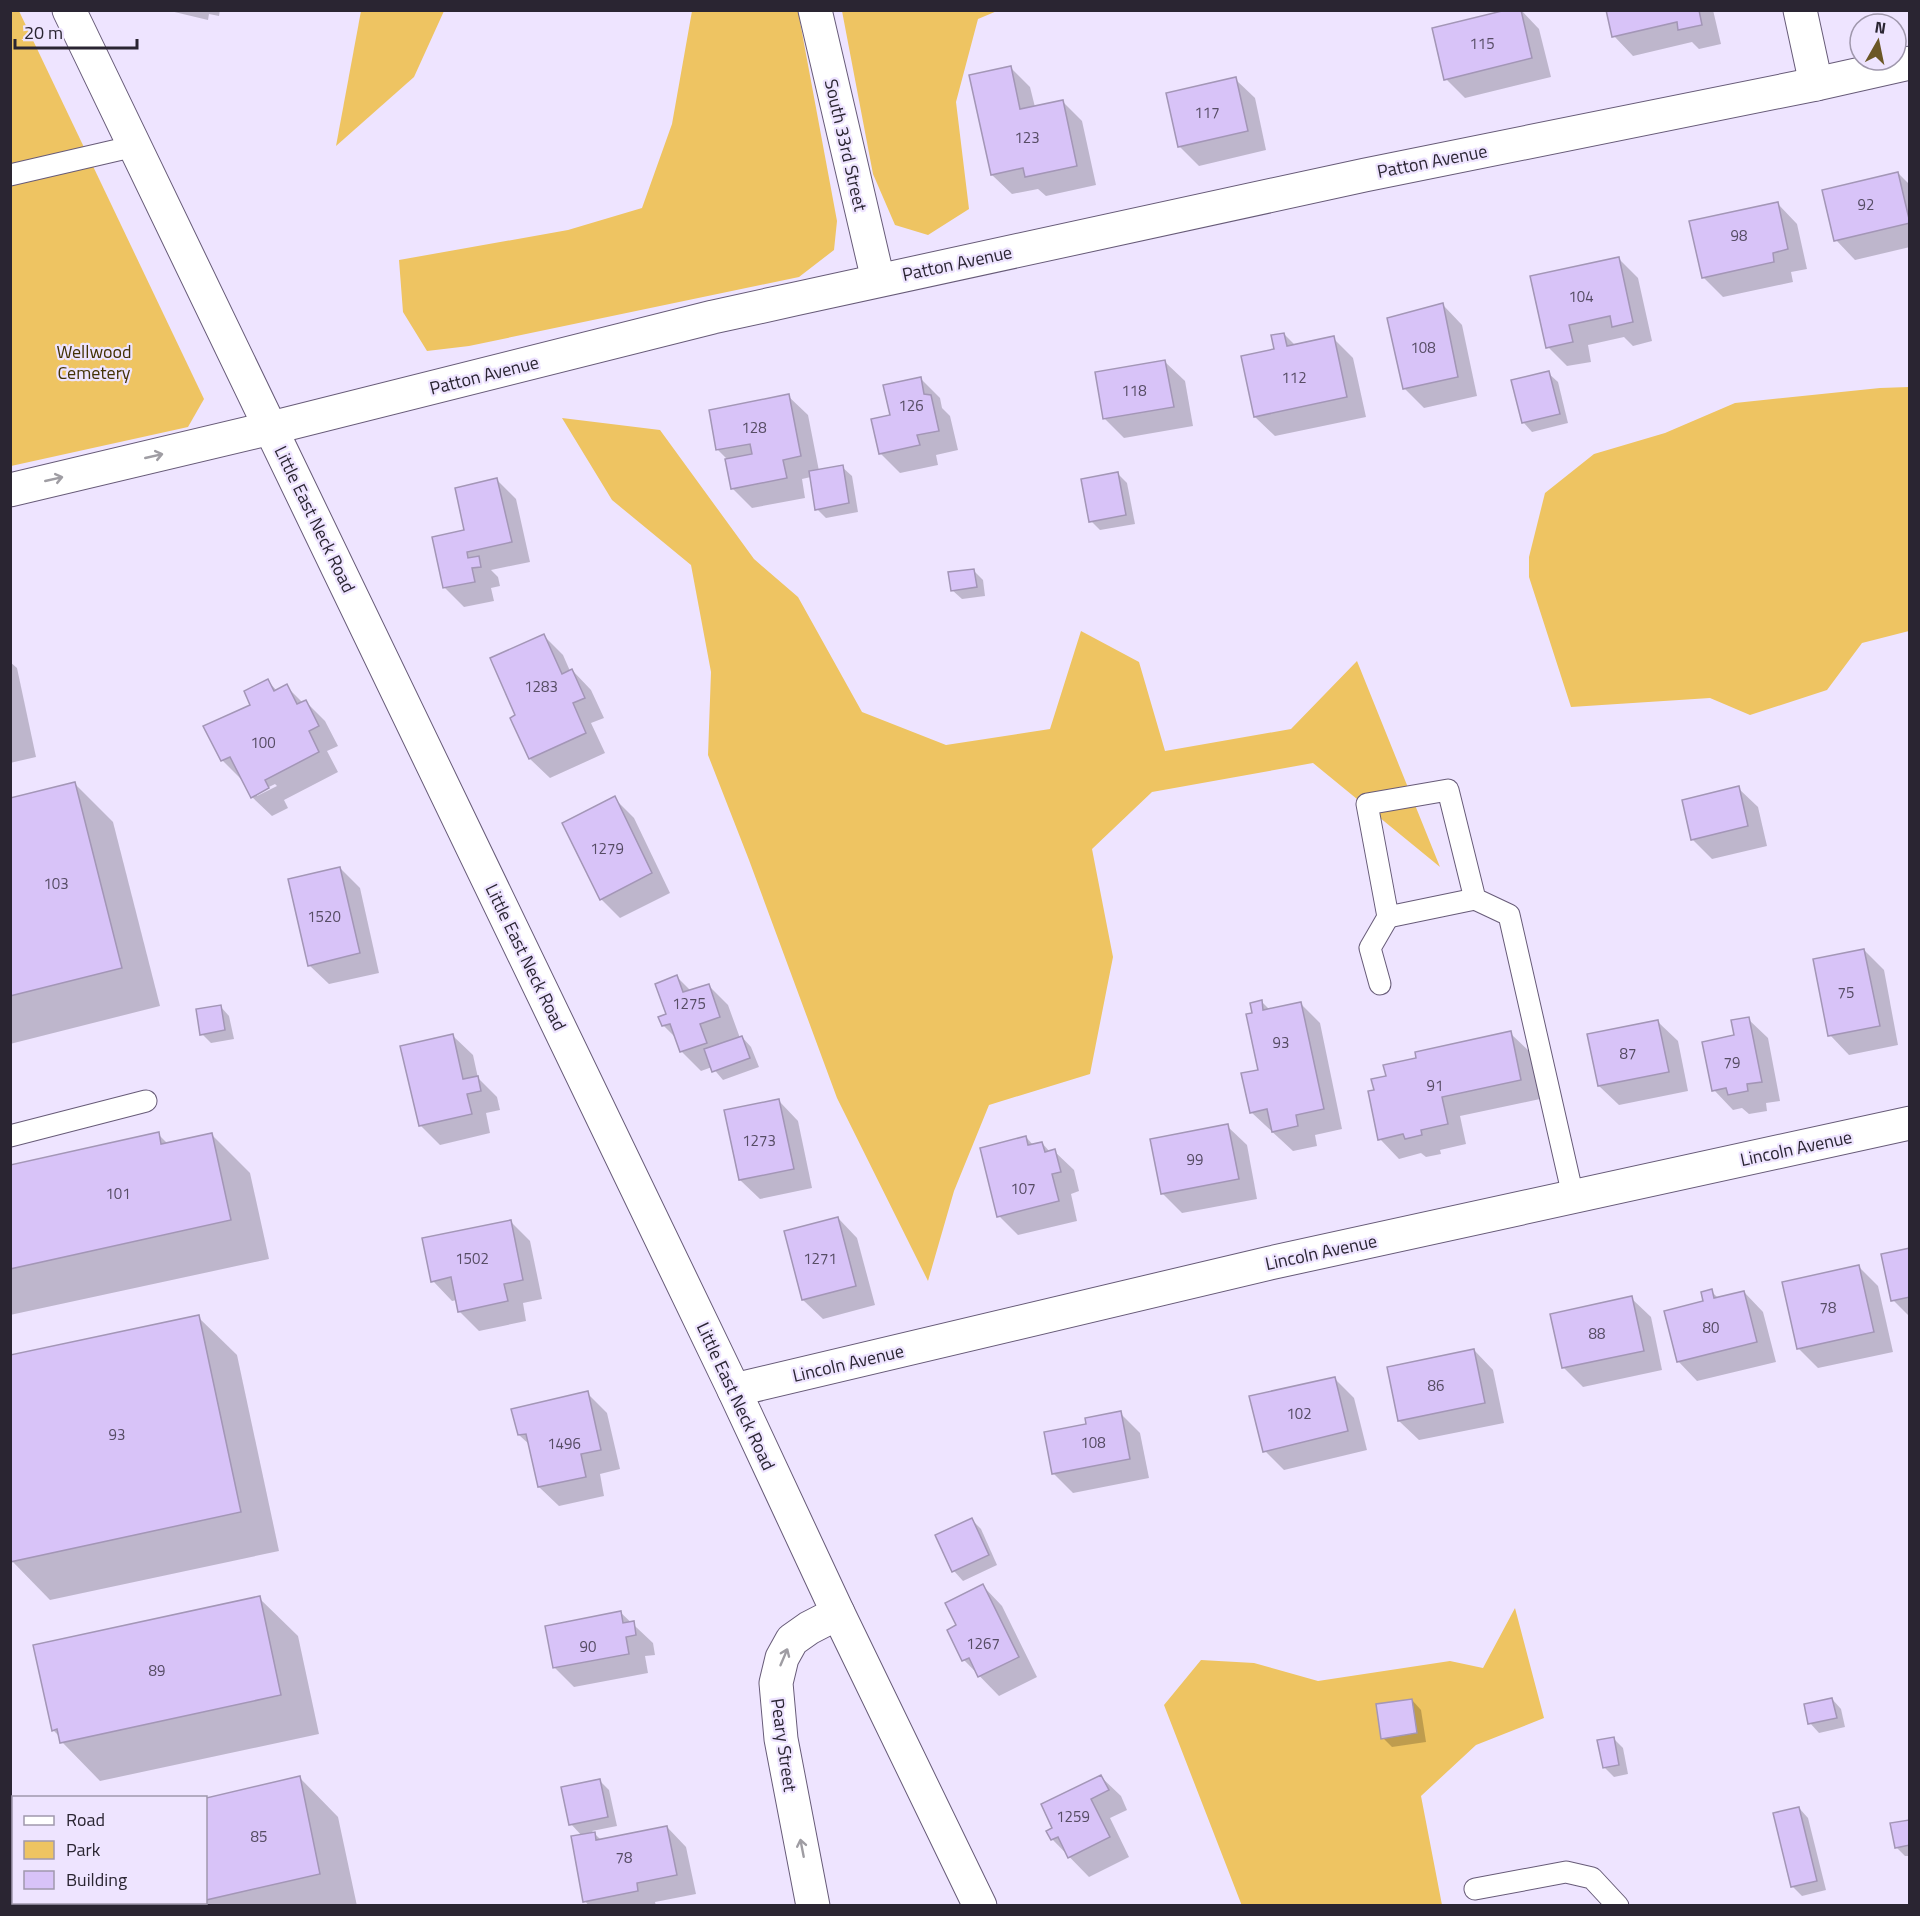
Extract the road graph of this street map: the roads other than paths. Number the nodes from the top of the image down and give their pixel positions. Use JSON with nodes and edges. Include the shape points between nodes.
{"nodes":[{"id":1,"x":69,"y":10,"type":"edge"},
{"id":2,"x":815,"y":10,"type":"edge"},
{"id":3,"x":1800,"y":10,"type":"edge"},
{"id":4,"x":1910,"y":63,"type":"edge"},
{"id":5,"x":1816,"y":84,"type":"junction"},
{"id":6,"x":135,"y":146,"type":"junction"},
{"id":7,"x":10,"y":175,"type":"edge"},
{"id":8,"x":878,"y":280,"type":"junction"},
{"id":9,"x":271,"y":428,"type":"junction"},
{"id":10,"x":10,"y":490,"type":"edge"},
{"id":11,"x":1475,"y":899,"type":"junction"},
{"id":12,"x":1388,"y":917,"type":"junction"},
{"id":13,"x":1380,"y":984,"type":"dead end"},
{"id":14,"x":146,"y":1101,"type":"dead end"},
{"id":15,"x":1910,"y":1123,"type":"edge"},
{"id":16,"x":10,"y":1136,"type":"edge"},
{"id":17,"x":1573,"y":1197,"type":"junction"},
{"id":18,"x":734,"y":1390,"type":"junction"},
{"id":19,"x":838,"y":1613,"type":"junction"},
{"id":20,"x":1475,"y":1889,"type":"dead end"},
{"id":21,"x":813,"y":1905,"type":"edge"},
{"id":22,"x":980,"y":1905,"type":"edge"},
{"id":23,"x":1618,"y":1905,"type":"edge"}],
"edges":[{"from":1,"to":6,"type":"street","name":"Little East Neck Road"},
{"from":2,"to":8,"type":"street","name":"South 33rd Street"},
{"from":3,"to":5,"type":"street"},
{"from":4,"to":5,"type":"street","name":"Patton Avenue"},
{"from":5,"to":8,"type":"street","name":"Patton Avenue","via":[[1353,177]]},
{"from":6,"to":7,"type":"lane"},
{"from":6,"to":9,"type":"street","name":"Little East Neck Road"},
{"from":8,"to":9,"type":"street","name":"Patton Avenue","via":[[712,317]]},
{"from":10,"to":9,"type":"street","name":"Patton Avenue","one_way":true},
{"from":9,"to":18,"type":"street","name":"Little East Neck Road"},
{"from":11,"to":12,"type":"lane"},
{"from":11,"to":12,"type":"lane","via":[[1448,790],[1367,804]]},
{"from":11,"to":17,"type":"lane","via":[[1509,915]]},
{"from":12,"to":13,"type":"lane","via":[[1370,948]]},
{"from":14,"to":16,"type":"lane"},
{"from":15,"to":17,"type":"street","name":"Lincoln Avenue"},
{"from":17,"to":18,"type":"street","name":"Lincoln Avenue","via":[[1270,1263]]},
{"from":18,"to":19,"type":"street","name":"Little East Neck Road"},
{"from":21,"to":19,"type":"street","name":"Peary Street","one_way":true,"via":[[781,1739],[776,1683],[782,1658],[792,1640]]},
{"from":19,"to":22,"type":"street","name":"Little East Neck Road"},
{"from":20,"to":23,"type":"lane","via":[[1566,1872],[1592,1878]]}]}
